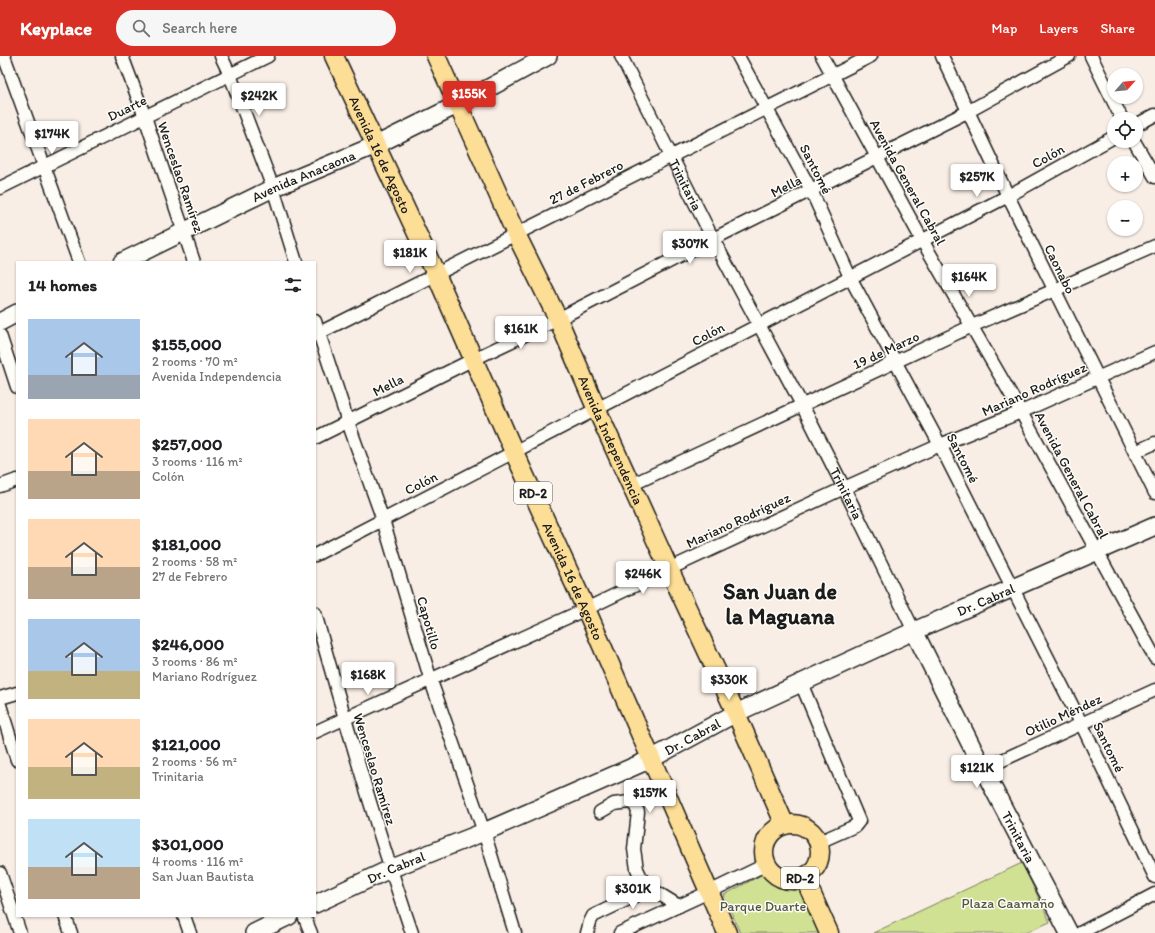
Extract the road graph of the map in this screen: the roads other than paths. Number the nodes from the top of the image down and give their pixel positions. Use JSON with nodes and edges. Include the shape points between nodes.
{"nodes":[{"id":1,"x":4,"y":56,"type":"edge"},
{"id":2,"x":122,"y":56,"type":"edge"},
{"id":3,"x":221,"y":56,"type":"edge"},
{"id":4,"x":268,"y":56,"type":"edge"},
{"id":5,"x":334,"y":56,"type":"edge"},
{"id":6,"x":436,"y":56,"type":"edge"},
{"id":7,"x":548,"y":56,"type":"edge"},
{"id":8,"x":621,"y":56,"type":"edge"},
{"id":9,"x":738,"y":56,"type":"edge"},
{"id":10,"x":822,"y":56,"type":"edge"},
{"id":11,"x":871,"y":56,"type":"edge"},
{"id":12,"x":942,"y":56,"type":"edge"},
{"id":13,"x":1069,"y":56,"type":"edge"},
{"id":14,"x":1091,"y":56,"type":"edge"},
{"id":15,"x":230,"y":75,"type":"junction"},
{"id":16,"x":833,"y":75,"type":"junction"},
{"id":17,"x":459,"y":104,"type":"junction"},
{"id":18,"x":767,"y":108,"type":"junction"},
{"id":19,"x":969,"y":111,"type":"junction"},
{"id":20,"x":1119,"y":112,"type":"edge"},
{"id":21,"x":1155,"y":115,"type":"edge"},
{"id":22,"x":145,"y":116,"type":"junction"},
{"id":23,"x":1143,"y":121,"type":"edge"},
{"id":24,"x":1107,"y":141,"type":"edge"},
{"id":25,"x":376,"y":145,"type":"junction"},
{"id":26,"x":1138,"y":148,"type":"edge"},
{"id":27,"x":672,"y":156,"type":"junction"},
{"id":28,"x":876,"y":157,"type":"junction"},
{"id":29,"x":43,"y":166,"type":"junction"},
{"id":30,"x":1155,"y":177,"type":"edge"},
{"id":31,"x":0,"y":188,"type":"edge"},
{"id":32,"x":273,"y":188,"type":"junction"},
{"id":33,"x":810,"y":190,"type":"junction"},
{"id":34,"x":1008,"y":196,"type":"junction"},
{"id":35,"x":184,"y":232,"type":"junction"},
{"id":36,"x":516,"y":234,"type":"junction"},
{"id":37,"x":713,"y":239,"type":"junction"},
{"id":38,"x":922,"y":240,"type":"junction"},
{"id":39,"x":1155,"y":246,"type":"edge"},
{"id":40,"x":79,"y":261,"type":"edge"},
{"id":41,"x":124,"y":261,"type":"edge"},
{"id":42,"x":194,"y":261,"type":"edge"},
{"id":43,"x":296,"y":261,"type":"edge"},
{"id":44,"x":436,"y":274,"type":"junction"},
{"id":45,"x":850,"y":277,"type":"junction"},
{"id":46,"x":1054,"y":290,"type":"junction"},
{"id":47,"x":16,"y":314,"type":"edge"},
{"id":48,"x":558,"y":319,"type":"junction"},
{"id":49,"x":0,"y":322,"type":"edge"},
{"id":50,"x":760,"y":324,"type":"junction"},
{"id":51,"x":972,"y":326,"type":"junction"},
{"id":52,"x":317,"y":334,"type":"edge"},
{"id":53,"x":0,"y":335,"type":"edge"},
{"id":54,"x":1155,"y":352,"type":"edge"},
{"id":55,"x":474,"y":359,"type":"junction"},
{"id":56,"x":895,"y":363,"type":"junction"},
{"id":57,"x":1097,"y":377,"type":"junction"},
{"id":58,"x":16,"y":384,"type":"edge"},
{"id":59,"x":802,"y":405,"type":"junction"},
{"id":60,"x":597,"y":410,"type":"junction"},
{"id":61,"x":1021,"y":412,"type":"junction"},
{"id":62,"x":348,"y":422,"type":"junction"},
{"id":63,"x":316,"y":438,"type":"edge"},
{"id":64,"x":1155,"y":443,"type":"edge"},
{"id":65,"x":940,"y":445,"type":"junction"},
{"id":66,"x":514,"y":452,"type":"junction"},
{"id":67,"x":1135,"y":452,"type":"junction"},
{"id":68,"x":16,"y":480,"type":"edge"},
{"id":69,"x":631,"y":485,"type":"junction"},
{"id":70,"x":0,"y":486,"type":"edge"},
{"id":71,"x":844,"y":488,"type":"junction"},
{"id":72,"x":1155,"y":493,"type":"edge"},
{"id":73,"x":383,"y":520,"type":"junction"},
{"id":74,"x":1155,"y":526,"type":"edge"},
{"id":75,"x":1096,"y":551,"type":"junction"},
{"id":76,"x":316,"y":554,"type":"edge"},
{"id":77,"x":669,"y":569,"type":"junction"},
{"id":78,"x":1012,"y":588,"type":"junction"},
{"id":79,"x":586,"y":609,"type":"junction"},
{"id":80,"x":316,"y":617,"type":"edge"},
{"id":81,"x":914,"y":631,"type":"junction"},
{"id":82,"x":1155,"y":658,"type":"edge"},
{"id":83,"x":431,"y":681,"type":"junction"},
{"id":84,"x":801,"y":683,"type":"junction"},
{"id":85,"x":1155,"y":690,"type":"edge"},
{"id":86,"x":16,"y":693,"type":"edge"},
{"id":87,"x":0,"y":698,"type":"edge"},
{"id":88,"x":0,"y":705,"type":"edge"},
{"id":89,"x":736,"y":713,"type":"junction"},
{"id":90,"x":344,"y":720,"type":"junction"},
{"id":91,"x":1081,"y":723,"type":"junction"},
{"id":92,"x":316,"y":732,"type":"edge"},
{"id":93,"x":16,"y":757,"type":"edge"},
{"id":94,"x":651,"y":758,"type":"junction"},
{"id":95,"x":983,"y":769,"type":"junction"},
{"id":96,"x":600,"y":812,"type":"dead end"},
{"id":97,"x":785,"y":825,"type":"junction"},
{"id":98,"x":484,"y":832,"type":"junction"},
{"id":99,"x":819,"y":842,"type":"junction"},
{"id":100,"x":767,"y":864,"type":"junction"},
{"id":101,"x":390,"y":869,"type":"junction"},
{"id":102,"x":0,"y":873,"type":"edge"},
{"id":103,"x":804,"y":877,"type":"junction"},
{"id":104,"x":1155,"y":877,"type":"edge"},
{"id":105,"x":647,"y":890,"type":"junction"},
{"id":106,"x":709,"y":892,"type":"junction"},
{"id":107,"x":1155,"y":894,"type":"edge"},
{"id":108,"x":316,"y":904,"type":"edge"},
{"id":109,"x":678,"y":906,"type":"junction"},
{"id":110,"x":65,"y":917,"type":"edge"},
{"id":111,"x":184,"y":917,"type":"edge"},
{"id":112,"x":287,"y":917,"type":"edge"},
{"id":113,"x":304,"y":917,"type":"edge"},
{"id":114,"x":20,"y":933,"type":"edge"},
{"id":115,"x":71,"y":933,"type":"edge"},
{"id":116,"x":190,"y":933,"type":"edge"},
{"id":117,"x":254,"y":933,"type":"edge"},
{"id":118,"x":311,"y":933,"type":"edge"},
{"id":119,"x":412,"y":933,"type":"edge"},
{"id":120,"x":515,"y":933,"type":"edge"},
{"id":121,"x":587,"y":933,"type":"edge"},
{"id":122,"x":620,"y":933,"type":"edge"},
{"id":123,"x":727,"y":933,"type":"edge"},
{"id":124,"x":829,"y":933,"type":"edge"},
{"id":125,"x":1068,"y":933,"type":"edge"},
{"id":126,"x":1080,"y":933,"type":"edge"}],
"edges":[{"from":1,"to":29,"type":"street"},
{"from":2,"to":22,"type":"street","name":"Wenceslao Ramírez"},
{"from":3,"to":15,"type":"street"},
{"from":4,"to":15,"type":"street","name":"Duarte"},
{"from":5,"to":25,"type":"main road","name":"Avenida 16 de Agosto","number":"RD-2"},
{"from":6,"to":17,"type":"main road","name":"Avenida Independencia"},
{"from":7,"to":17,"type":"street","name":"Avenida Anacaona"},
{"from":8,"to":27,"type":"street","name":"Trinitaria"},
{"from":9,"to":18,"type":"street","name":"Santomé"},
{"from":10,"to":16,"type":"street","name":"Avenida General Cabral"},
{"from":11,"to":16,"type":"street","name":"27 de Febrero"},
{"from":12,"to":19,"type":"street","name":"Caonabo"},
{"from":13,"to":19,"type":"street","name":"Mella"},
{"from":14,"to":20,"type":"street"},
{"from":15,"to":22,"type":"street","name":"Duarte"},
{"from":15,"to":32,"type":"street"},
{"from":16,"to":18,"type":"street","name":"27 de Febrero"},
{"from":16,"to":28,"type":"street","name":"Avenida General Cabral"},
{"from":17,"to":25,"type":"street","name":"Avenida Anacaona"},
{"from":17,"to":36,"type":"main road","name":"Avenida Independencia"},
{"from":18,"to":27,"type":"street","name":"27 de Febrero"},
{"from":18,"to":33,"type":"street","name":"Santomé"},
{"from":19,"to":28,"type":"street","name":"Mella"},
{"from":19,"to":34,"type":"street","name":"Caonabo"},
{"from":21,"to":23,"type":"street"},
{"from":22,"to":29,"type":"street","name":"Duarte"},
{"from":22,"to":35,"type":"street","name":"Wenceslao Ramírez"},
{"from":24,"to":34,"type":"street","name":"Colón"},
{"from":25,"to":32,"type":"street","name":"Avenida Anacaona"},
{"from":25,"to":44,"type":"main road","name":"Avenida 16 de Agosto","number":"RD-2"},
{"from":26,"to":30,"type":"street"},
{"from":27,"to":36,"type":"street","name":"27 de Febrero"},
{"from":27,"to":37,"type":"street","name":"Trinitaria"},
{"from":28,"to":33,"type":"street","name":"Mella"},
{"from":28,"to":38,"type":"street","name":"Avenida General Cabral"},
{"from":29,"to":31,"type":"street","name":"Duarte"},
{"from":29,"to":40,"type":"street"},
{"from":32,"to":35,"type":"street","name":"Avenida Anacaona"},
{"from":32,"to":43,"type":"street"},
{"from":33,"to":37,"type":"street","name":"Mella"},
{"from":33,"to":45,"type":"street","name":"Santomé"},
{"from":34,"to":38,"type":"street","name":"Colón"},
{"from":34,"to":46,"type":"street","name":"Caonabo"},
{"from":35,"to":41,"type":"street","name":"Avenida Anacaona"},
{"from":35,"to":42,"type":"street","name":"Wenceslao Ramírez"},
{"from":36,"to":44,"type":"street","name":"27 de Febrero"},
{"from":36,"to":48,"type":"main road","name":"Avenida Independencia"},
{"from":37,"to":48,"type":"street","name":"Mella"},
{"from":37,"to":50,"type":"street","name":"Trinitaria"},
{"from":38,"to":45,"type":"street","name":"Colón"},
{"from":38,"to":51,"type":"street","name":"Avenida General Cabral"},
{"from":39,"to":46,"type":"street","name":"19 de Marzo"},
{"from":44,"to":52,"type":"street","name":"27 de Febrero"},
{"from":44,"to":55,"type":"main road","name":"Avenida 16 de Agosto","number":"RD-2"},
{"from":45,"to":50,"type":"street","name":"Colón"},
{"from":45,"to":56,"type":"street","name":"Santomé"},
{"from":46,"to":51,"type":"street","name":"19 de Marzo"},
{"from":46,"to":57,"type":"street","name":"Caonabo"},
{"from":47,"to":49,"type":"street"},
{"from":48,"to":55,"type":"street","name":"Mella"},
{"from":48,"to":60,"type":"main road","name":"Avenida Independencia"},
{"from":50,"to":59,"type":"street","name":"Trinitaria"},
{"from":50,"to":60,"type":"street","name":"Colón"},
{"from":51,"to":56,"type":"street","name":"19 de Marzo"},
{"from":51,"to":61,"type":"street","name":"Avenida General Cabral"},
{"from":52,"to":62,"type":"street","name":"Capotillo"},
{"from":53,"to":58,"type":"street"},
{"from":54,"to":57,"type":"street","name":"Mariano Rodríguez"},
{"from":55,"to":62,"type":"street","name":"Mella"},
{"from":55,"to":66,"type":"main road","name":"Avenida 16 de Agosto","number":"RD-2"},
{"from":56,"to":59,"type":"street","name":"19 de Marzo"},
{"from":56,"to":65,"type":"street","name":"Santomé"},
{"from":57,"to":61,"type":"street","name":"Mariano Rodríguez"},
{"from":57,"to":67,"type":"street","name":"Caonabo"},
{"from":59,"to":69,"type":"street","name":"19 de Marzo"},
{"from":59,"to":71,"type":"street","name":"Trinitaria"},
{"from":60,"to":66,"type":"street","name":"Colón"},
{"from":60,"to":69,"type":"main road","name":"Avenida Independencia"},
{"from":61,"to":65,"type":"street","name":"Mariano Rodríguez"},
{"from":61,"to":75,"type":"street","name":"Avenida General Cabral"},
{"from":62,"to":63,"type":"street","name":"Mella"},
{"from":62,"to":73,"type":"street","name":"Capotillo"},
{"from":64,"to":67,"type":"street"},
{"from":65,"to":71,"type":"street","name":"Mariano Rodríguez"},
{"from":65,"to":78,"type":"street","name":"Santomé"},
{"from":66,"to":73,"type":"street","name":"Colón"},
{"from":66,"to":79,"type":"main road","name":"Avenida 16 de Agosto","number":"RD-2"},
{"from":67,"to":72,"type":"street","name":"Caonabo"},
{"from":68,"to":70,"type":"street"},
{"from":69,"to":77,"type":"main road","name":"Avenida Independencia"},
{"from":71,"to":77,"type":"street","name":"Mariano Rodríguez"},
{"from":71,"to":81,"type":"street","name":"Trinitaria"},
{"from":73,"to":76,"type":"street","name":"Colón"},
{"from":73,"to":83,"type":"street","name":"Capotillo"},
{"from":74,"to":75,"type":"street","name":"Dr. Cabral"},
{"from":75,"to":78,"type":"street","name":"Dr. Cabral"},
{"from":75,"to":82,"type":"street","name":"Avenida General Cabral"},
{"from":77,"to":79,"type":"street","name":"Mariano Rodríguez"},
{"from":77,"to":89,"type":"main road","name":"Avenida Independencia"},
{"from":78,"to":81,"type":"street","name":"Dr. Cabral"},
{"from":78,"to":91,"type":"street","name":"Santomé"},
{"from":79,"to":83,"type":"street","name":"Mariano Rodríguez"},
{"from":79,"to":94,"type":"main road","name":"Avenida 16 de Agosto","number":"RD-2"},
{"from":80,"to":90,"type":"street","name":"Wenceslao Ramírez"},
{"from":81,"to":84,"type":"street","name":"Dr. Cabral"},
{"from":81,"to":95,"type":"street","name":"Trinitaria"},
{"from":83,"to":90,"type":"street","name":"Mariano Rodríguez"},
{"from":83,"to":98,"type":"street","name":"Capotillo"},
{"from":84,"to":89,"type":"street","name":"Dr. Cabral"},
{"from":84,"to":99,"type":"street","via":[[859,821],[855,826]]},
{"from":85,"to":91,"type":"street","name":"Otilio Méndez"},
{"from":86,"to":87,"type":"street"},
{"from":88,"to":93,"type":"street"},
{"from":89,"to":94,"type":"street","name":"Dr. Cabral"},
{"from":89,"to":97,"type":"main road","name":"Avenida Independencia"},
{"from":90,"to":92,"type":"street","name":"Mariano Rodríguez"},
{"from":90,"to":101,"type":"street","name":"Wenceslao Ramírez"},
{"from":91,"to":95,"type":"street","name":"Otilio Méndez"},
{"from":91,"to":104,"type":"street","name":"Santomé"},
{"from":94,"to":98,"type":"street","name":"Dr. Cabral"},
{"from":94,"to":106,"type":"main road","name":"Avenida 16 de Agosto","number":"RD-2"},
{"from":95,"to":125,"type":"street","name":"Trinitaria"},
{"from":96,"to":105,"type":"street","via":[[614,804],[629,802],[635,805],[638,812],[634,849],[637,869]]},
{"from":97,"to":99,"type":"main road","via":[[801,825],[809,829]]},
{"from":97,"to":100,"type":"main road","number":"RD-2","via":[[769,836],[765,855]]},
{"from":98,"to":101,"type":"street","name":"Dr. Cabral"},
{"from":98,"to":120,"type":"street","name":"Capotillo"},
{"from":99,"to":103,"type":"main road","number":"RD-2","via":[[820,859],[811,873]]},
{"from":100,"to":103,"type":"main road","number":"RD-2","via":[[772,871],[787,879],[796,880]]},
{"from":100,"to":106,"type":"street"},
{"from":101,"to":108,"type":"street","name":"Dr. Cabral"},
{"from":101,"to":119,"type":"street","name":"Wenceslao Ramírez"},
{"from":102,"to":114,"type":"street"},
{"from":103,"to":124,"type":"main road","number":"RD-2"},
{"from":105,"to":109,"type":"street","via":[[653,890]]},
{"from":105,"to":121,"type":"street","via":[[593,916]]},
{"from":106,"to":109,"type":"street"},
{"from":106,"to":123,"type":"main road","name":"Avenida 16 de Agosto","number":"RD-2"},
{"from":107,"to":126,"type":"street"},
{"from":109,"to":122,"type":"street"},
{"from":110,"to":115,"type":"street"},
{"from":111,"to":116,"type":"street"},
{"from":112,"to":117,"type":"street"},
{"from":113,"to":118,"type":"street"}]}
